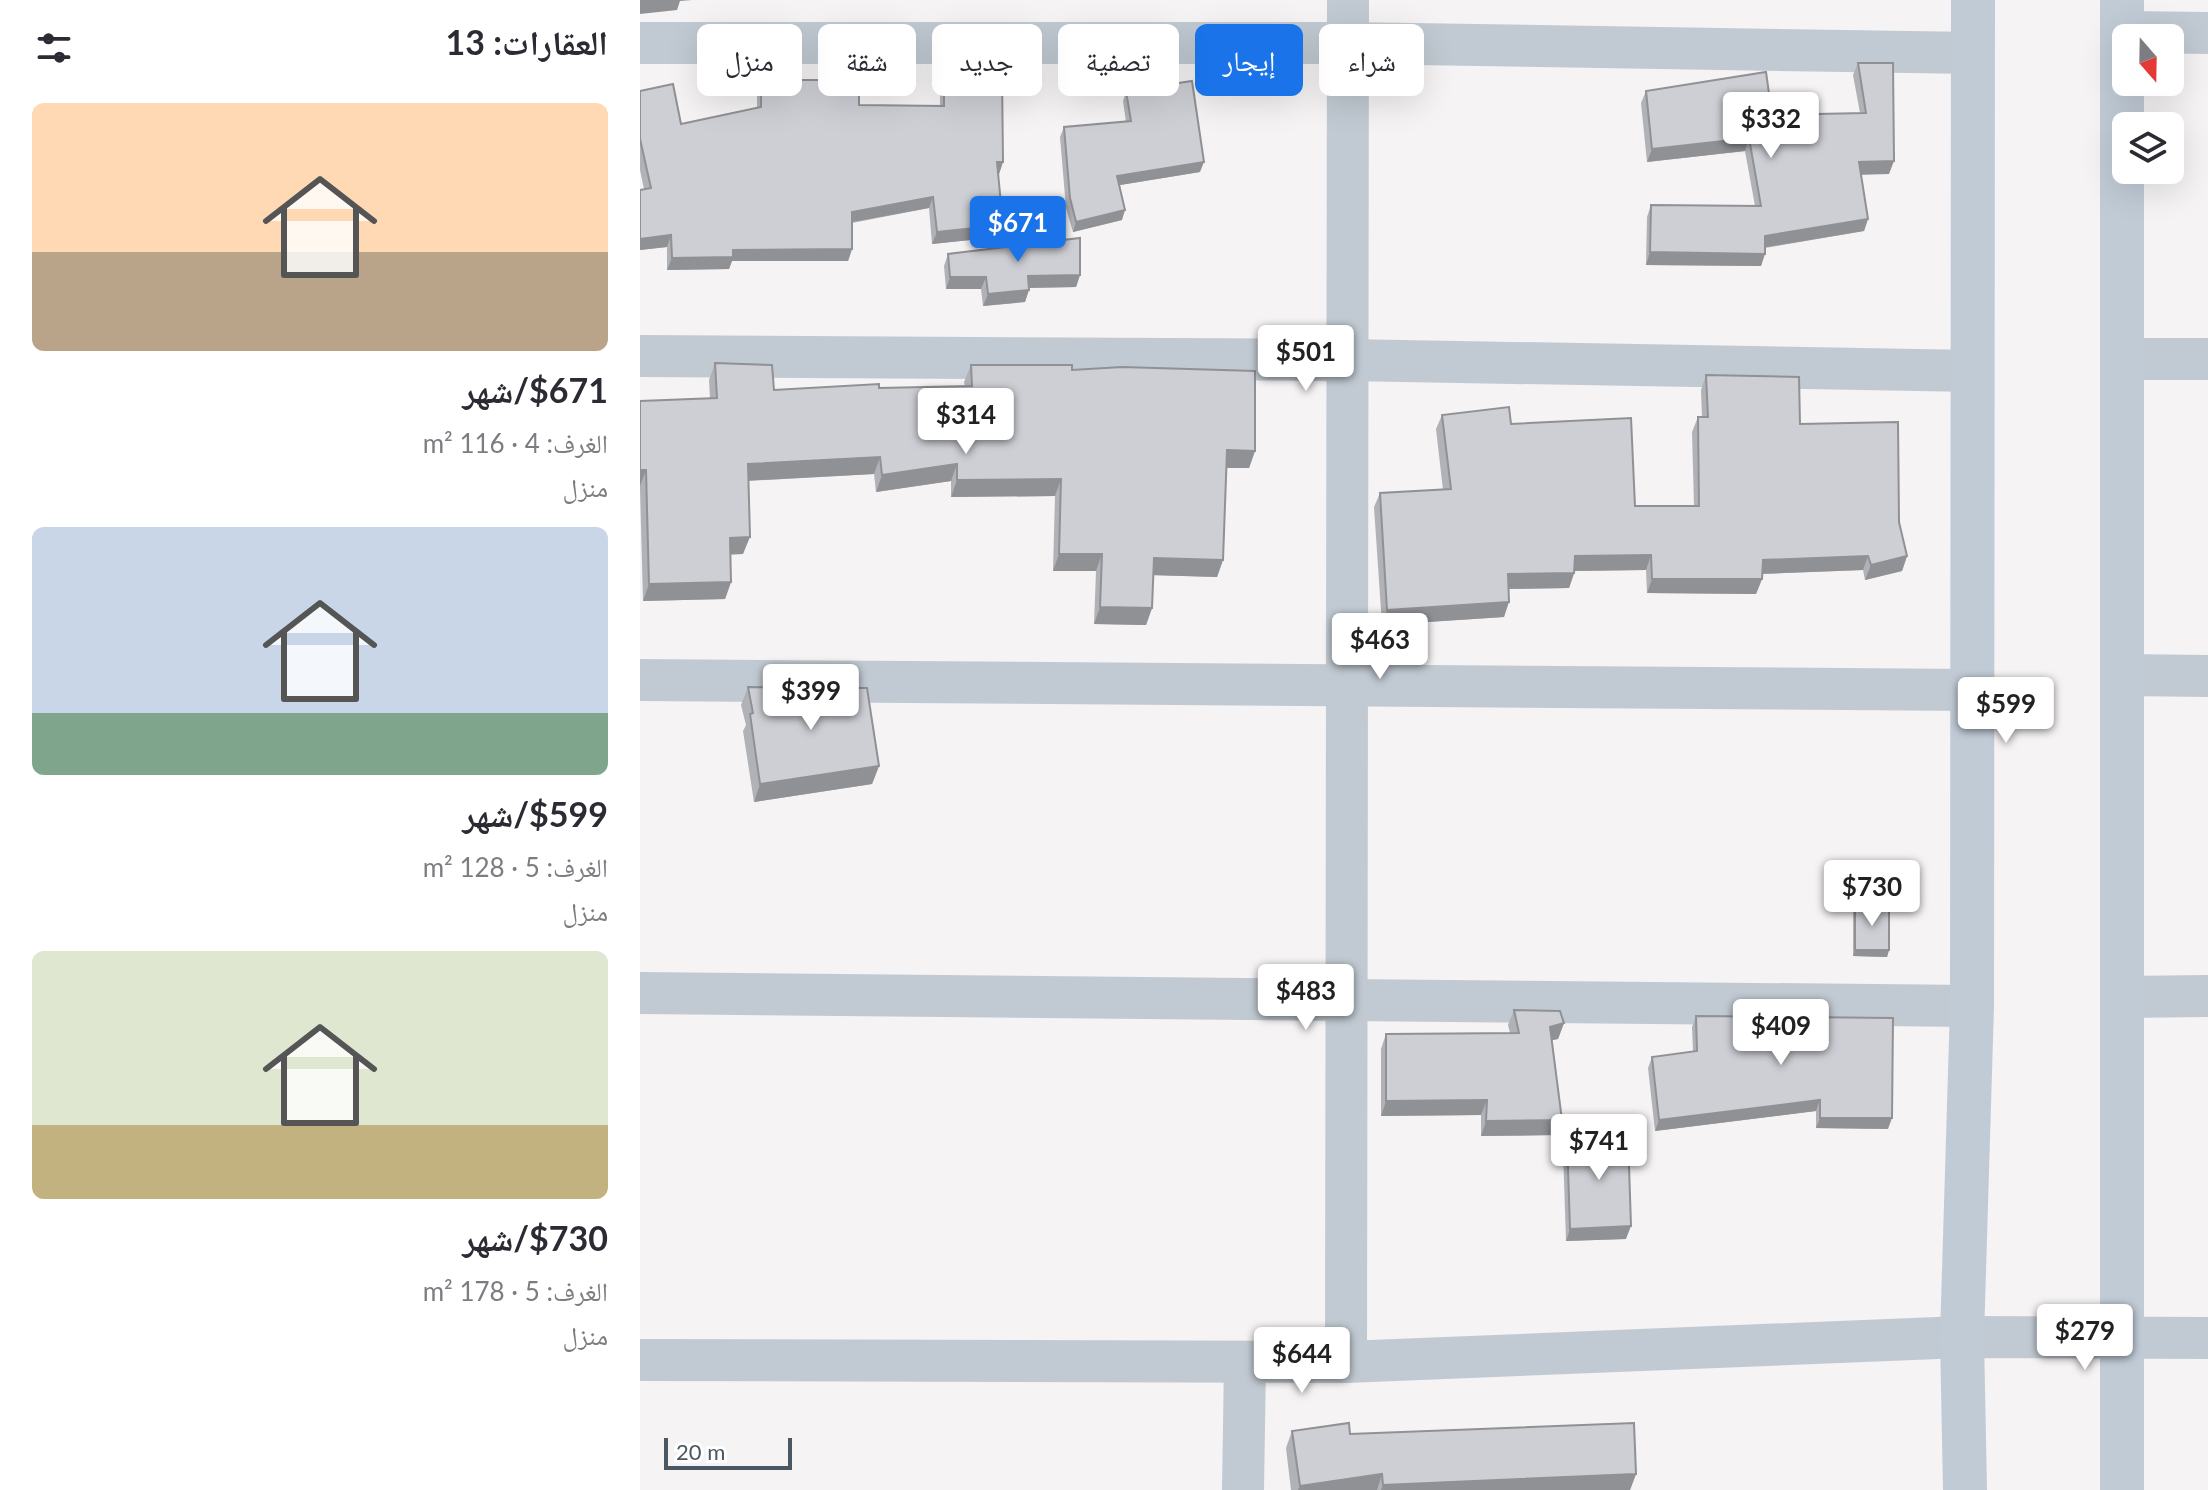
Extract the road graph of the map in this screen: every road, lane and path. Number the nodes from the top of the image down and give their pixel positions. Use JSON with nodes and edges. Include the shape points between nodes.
{"nodes":[{"id":1,"x":1348,"y":0,"type":"edge"},
{"id":2,"x":1973,"y":0,"type":"edge"},
{"id":3,"x":2122,"y":16,"type":"edge"},
{"id":4,"x":1348,"y":24,"type":"edge"},
{"id":5,"x":2208,"y":33,"type":"edge"},
{"id":6,"x":640,"y":43,"type":"edge"},
{"id":7,"x":1319,"y":43,"type":"edge"},
{"id":8,"x":1424,"y":44,"type":"edge"},
{"id":9,"x":1973,"y":53,"type":"junction"},
{"id":10,"x":1348,"y":96,"type":"edge"},
{"id":11,"x":640,"y":356,"type":"edge"},
{"id":12,"x":2122,"y":359,"type":"junction"},
{"id":13,"x":2208,"y":359,"type":"edge"},
{"id":14,"x":1347,"y":360,"type":"junction"},
{"id":15,"x":1973,"y":371,"type":"junction"},
{"id":16,"x":2122,"y":675,"type":"junction"},
{"id":17,"x":2208,"y":676,"type":"edge"},
{"id":18,"x":640,"y":680,"type":"edge"},
{"id":19,"x":1347,"y":684,"type":"junction"},
{"id":20,"x":1972,"y":690,"type":"junction"},
{"id":21,"x":640,"y":993,"type":"edge"},
{"id":22,"x":2208,"y":996,"type":"edge"},
{"id":23,"x":2122,"y":997,"type":"junction"},
{"id":24,"x":1346,"y":1000,"type":"junction"},
{"id":25,"x":1972,"y":1006,"type":"junction"},
{"id":26,"x":1962,"y":1337,"type":"junction"},
{"id":27,"x":2208,"y":1338,"type":"edge"},
{"id":28,"x":2122,"y":1339,"type":"junction"},
{"id":29,"x":640,"y":1360,"type":"edge"},
{"id":30,"x":1245,"y":1362,"type":"junction"},
{"id":31,"x":1346,"y":1362,"type":"junction"},
{"id":32,"x":1243,"y":1490,"type":"edge"},
{"id":33,"x":1965,"y":1490,"type":"edge"},
{"id":34,"x":2122,"y":1490,"type":"edge"}],
"edges":[{"from":1,"to":4,"type":"street"},
{"from":2,"to":9,"type":"street"},
{"from":3,"to":5,"type":"street"},
{"from":3,"to":12,"type":"street"},
{"from":6,"to":7,"type":"street"},
{"from":8,"to":9,"type":"street"},
{"from":9,"to":15,"type":"street"},
{"from":10,"to":14,"type":"street"},
{"from":11,"to":14,"type":"street"},
{"from":12,"to":13,"type":"street"},
{"from":12,"to":16,"type":"street"},
{"from":14,"to":15,"type":"street"},
{"from":14,"to":19,"type":"street"},
{"from":15,"to":20,"type":"street"},
{"from":16,"to":17,"type":"street"},
{"from":16,"to":23,"type":"street"},
{"from":18,"to":19,"type":"street"},
{"from":19,"to":20,"type":"street"},
{"from":19,"to":24,"type":"street"},
{"from":20,"to":25,"type":"street"},
{"from":21,"to":24,"type":"street"},
{"from":22,"to":23,"type":"street"},
{"from":23,"to":28,"type":"street"},
{"from":24,"to":25,"type":"street"},
{"from":24,"to":31,"type":"street"},
{"from":25,"to":26,"type":"street"},
{"from":26,"to":28,"type":"street"},
{"from":26,"to":31,"type":"street"},
{"from":26,"to":33,"type":"street"},
{"from":27,"to":28,"type":"street"},
{"from":28,"to":34,"type":"street"},
{"from":29,"to":30,"type":"street"},
{"from":30,"to":31,"type":"street"},
{"from":30,"to":32,"type":"street"}]}
